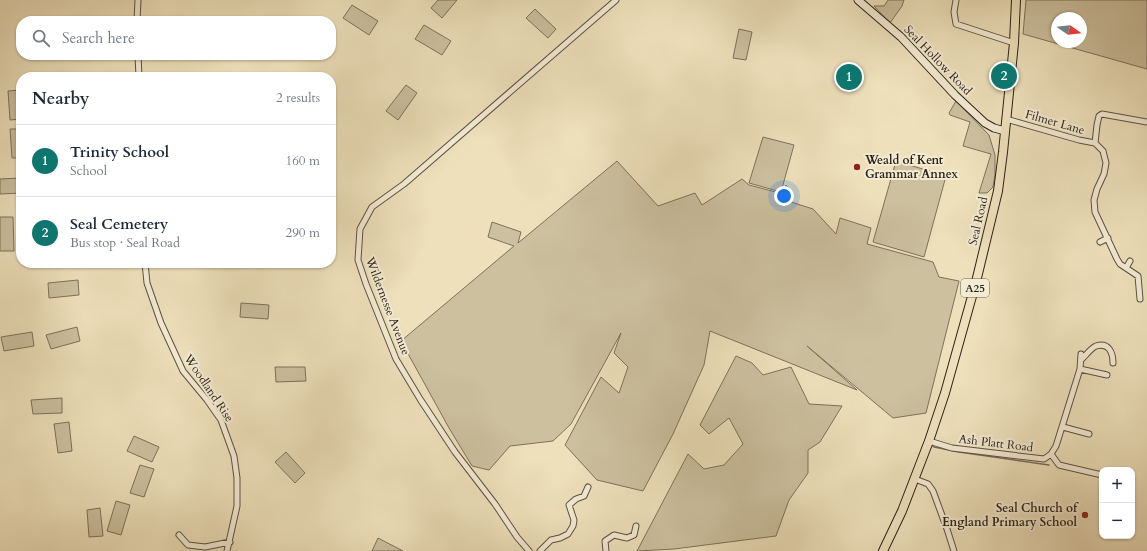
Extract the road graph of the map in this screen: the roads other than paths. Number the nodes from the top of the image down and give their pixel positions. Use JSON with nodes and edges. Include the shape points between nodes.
{"nodes":[{"id":1,"x":138,"y":0,"type":"edge"},
{"id":2,"x":616,"y":0,"type":"edge"},
{"id":3,"x":858,"y":0,"type":"edge"},
{"id":4,"x":956,"y":0,"type":"edge"},
{"id":5,"x":1016,"y":0,"type":"edge"},
{"id":6,"x":137,"y":16,"type":"edge"},
{"id":7,"x":1014,"y":43,"type":"junction"},
{"id":8,"x":138,"y":60,"type":"edge"},
{"id":9,"x":139,"y":72,"type":"edge"},
{"id":10,"x":1006,"y":119,"type":"junction"},
{"id":11,"x":1147,"y":122,"type":"edge"},
{"id":12,"x":1005,"y":131,"type":"junction"},
{"id":13,"x":1096,"y":143,"type":"junction"},
{"id":14,"x":1108,"y":238,"type":"junction"},
{"id":15,"x":1100,"y":242,"type":"dead end"},
{"id":16,"x":1130,"y":261,"type":"dead end"},
{"id":17,"x":145,"y":268,"type":"edge"},
{"id":18,"x":1126,"y":268,"type":"junction"},
{"id":19,"x":1140,"y":299,"type":"dead end"},
{"id":20,"x":1113,"y":363,"type":"dead end"},
{"id":21,"x":1080,"y":369,"type":"junction"},
{"id":22,"x":1107,"y":376,"type":"dead end"},
{"id":23,"x":1062,"y":427,"type":"junction"},
{"id":24,"x":1089,"y":434,"type":"dead end"},
{"id":25,"x":929,"y":441,"type":"junction"},
{"id":26,"x":1051,"y":454,"type":"junction"},
{"id":27,"x":1099,"y":474,"type":"edge"},
{"id":28,"x":915,"y":479,"type":"junction"},
{"id":29,"x":588,"y":487,"type":"dead end"},
{"id":30,"x":636,"y":526,"type":"dead end"},
{"id":31,"x":179,"y":535,"type":"dead end"},
{"id":32,"x":230,"y":542,"type":"junction"},
{"id":33,"x":227,"y":551,"type":"edge"},
{"id":34,"x":529,"y":551,"type":"edge"},
{"id":35,"x":540,"y":551,"type":"edge"},
{"id":36,"x":606,"y":551,"type":"edge"},
{"id":37,"x":883,"y":551,"type":"edge"},
{"id":38,"x":954,"y":551,"type":"edge"}],
"edges":[{"from":1,"to":6,"type":"street"},
{"from":2,"to":34,"type":"street","name":"Wildernesse Avenue","via":[[404,184],[372,207],[360,228],[358,260],[396,358],[455,452]]},
{"from":3,"to":12,"type":"main road","name":"Seal Hollow Road","via":[[901,37],[985,123]]},
{"from":4,"to":7,"type":"street","via":[[956,24]]},
{"from":5,"to":7,"type":"highway","name":"Seal Road","number":"A25"},
{"from":7,"to":10,"type":"highway","name":"Seal Road","number":"A25"},
{"from":8,"to":9,"type":"street"},
{"from":10,"to":12,"type":"highway","name":"Seal Road","number":"A25"},
{"from":10,"to":13,"type":"street","name":"Filmer Lane"},
{"from":11,"to":13,"type":"street","name":"Filmer Lane","via":[[1102,114],[1097,124]]},
{"from":12,"to":25,"type":"highway","name":"Seal Road","number":"A25","via":[[998,191],[976,282]]},
{"from":13,"to":14,"type":"street","via":[[1103,151],[1106,162],[1094,200],[1095,212]]},
{"from":14,"to":15,"type":"street"},
{"from":14,"to":18,"type":"street","via":[[1117,259]]},
{"from":16,"to":18,"type":"street"},
{"from":17,"to":32,"type":"street","name":"Woodland Rise","via":[[147,283],[161,323],[182,371],[222,420],[234,456],[237,506]]},
{"from":18,"to":19,"type":"street","via":[[1138,276]]},
{"from":20,"to":21,"type":"street","via":[[1110,348],[1104,345],[1095,346],[1082,356]]},
{"from":21,"to":22,"type":"street"},
{"from":21,"to":23,"type":"street"},
{"from":23,"to":24,"type":"street"},
{"from":23,"to":26,"type":"street"},
{"from":25,"to":26,"type":"street","name":"Ash Platt Road","via":[[952,448],[1044,459]]},
{"from":25,"to":28,"type":"highway","number":"A25"},
{"from":26,"to":27,"type":"street","via":[[1059,465]]},
{"from":28,"to":37,"type":"highway","number":"A25"},
{"from":28,"to":38,"type":"street","via":[[928,484],[932,490]]},
{"from":29,"to":35,"type":"street","via":[[584,496],[569,505],[574,520],[568,534],[551,540]]},
{"from":30,"to":36,"type":"street","via":[[634,535],[627,538],[614,535],[605,541]]},
{"from":31,"to":32,"type":"street","via":[[188,545],[205,547]]},
{"from":32,"to":33,"type":"street","name":"Woodland Rise"}]}
